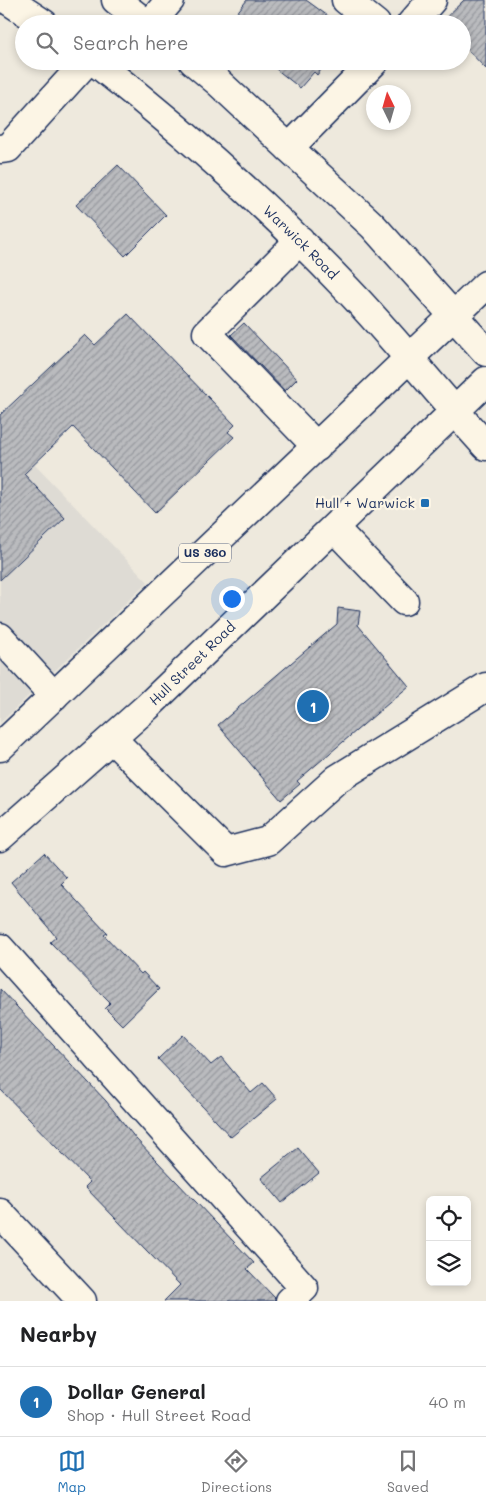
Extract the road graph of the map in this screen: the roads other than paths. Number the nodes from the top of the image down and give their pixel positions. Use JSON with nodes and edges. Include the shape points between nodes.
{"nodes":[{"id":1,"x":8,"y":0,"type":"edge"},
{"id":2,"x":116,"y":0,"type":"edge"},
{"id":3,"x":170,"y":0,"type":"edge"},
{"id":4,"x":346,"y":0,"type":"edge"},
{"id":5,"x":432,"y":0,"type":"edge"},
{"id":6,"x":30,"y":15,"type":"edge"},
{"id":7,"x":136,"y":15,"type":"edge"},
{"id":8,"x":156,"y":15,"type":"edge"},
{"id":9,"x":365,"y":15,"type":"edge"},
{"id":10,"x":419,"y":15,"type":"edge"},
{"id":11,"x":79,"y":70,"type":"edge"},
{"id":12,"x":105,"y":70,"type":"edge"},
{"id":13,"x":202,"y":70,"type":"edge"},
{"id":14,"x":366,"y":70,"type":"edge"},
{"id":15,"x":289,"y":148,"type":"junction"},
{"id":16,"x":0,"y":149,"type":"edge"},
{"id":17,"x":300,"y":240,"type":"junction"},
{"id":18,"x":486,"y":285,"type":"edge"},
{"id":19,"x":454,"y":316,"type":"junction"},
{"id":20,"x":486,"y":352,"type":"edge"},
{"id":21,"x":409,"y":359,"type":"junction"},
{"id":22,"x":486,"y":381,"type":"edge"},
{"id":23,"x":455,"y":412,"type":"junction"},
{"id":24,"x":486,"y":446,"type":"edge"},
{"id":25,"x":317,"y":447,"type":"junction"},
{"id":26,"x":334,"y":528,"type":"junction"},
{"id":27,"x":404,"y":601,"type":"dead end"},
{"id":28,"x":0,"y":638,"type":"edge"},
{"id":29,"x":486,"y":687,"type":"edge"},
{"id":30,"x":54,"y":696,"type":"junction"},
{"id":31,"x":112,"y":739,"type":"junction"},
{"id":32,"x":0,"y":747,"type":"edge"},
{"id":33,"x":0,"y":837,"type":"edge"},
{"id":34,"x":0,"y":948,"type":"edge"},
{"id":35,"x":0,"y":1213,"type":"edge"},
{"id":36,"x":82,"y":1301,"type":"edge"},
{"id":37,"x":290,"y":1301,"type":"edge"}],
"edges":[{"from":1,"to":6,"type":"main road"},
{"from":2,"to":7,"type":"main road"},
{"from":3,"to":8,"type":"main road"},
{"from":4,"to":9,"type":"main road"},
{"from":5,"to":10,"type":"main road"},
{"from":11,"to":16,"type":"main road","via":[[8,148]]},
{"from":12,"to":17,"type":"main road","name":"Warwick Road","via":[[214,158]]},
{"from":13,"to":15,"type":"main road"},
{"from":14,"to":15,"type":"main road"},
{"from":15,"to":19,"type":"main road","via":[[373,226]]},
{"from":17,"to":21,"type":"main road","name":"Warwick Road"},
{"from":17,"to":25,"type":"main road","via":[[207,333]]},
{"from":18,"to":19,"type":"main road","number":"US 360"},
{"from":19,"to":20,"type":"main road"},
{"from":19,"to":21,"type":"main road","number":"US 360"},
{"from":21,"to":23,"type":"main road","name":"Warwick Road"},
{"from":21,"to":25,"type":"main road","number":"US 360"},
{"from":22,"to":23,"type":"main road","name":"Hull Street Road"},
{"from":23,"to":24,"type":"main road","name":"Warwick Road"},
{"from":23,"to":26,"type":"main road","name":"Hull Street Road"},
{"from":25,"to":30,"type":"main road","number":"US 360"},
{"from":26,"to":27,"type":"main road"},
{"from":26,"to":31,"type":"main road","name":"Hull Street Road"},
{"from":28,"to":30,"type":"main road"},
{"from":29,"to":31,"type":"main road","via":[[338,780],[268,841],[226,852]]},
{"from":30,"to":32,"type":"main road","number":"US 360"},
{"from":31,"to":33,"type":"main road","name":"Hull Street Road"},
{"from":34,"to":37,"type":"main road","via":[[304,1288]]},
{"from":35,"to":36,"type":"main road"}]}
